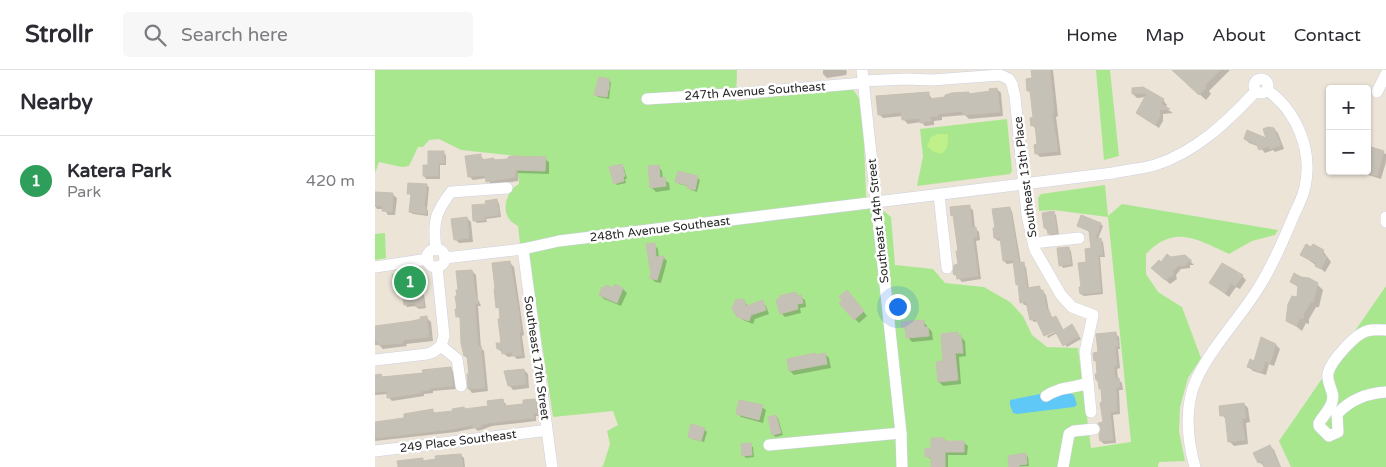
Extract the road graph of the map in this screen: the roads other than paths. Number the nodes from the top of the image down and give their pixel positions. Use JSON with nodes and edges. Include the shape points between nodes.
{"nodes":[{"id":1,"x":1007,"y":73,"type":"edge"},
{"id":2,"x":1386,"y":74,"type":"edge"},
{"id":3,"x":863,"y":78,"type":"edge"},
{"id":4,"x":1264,"y":83,"type":"edge"},
{"id":5,"x":1377,"y":92,"type":"dead end"},
{"id":6,"x":647,"y":99,"type":"dead end"},
{"id":7,"x":1024,"y":184,"type":"junction"},
{"id":8,"x":507,"y":188,"type":"dead end"},
{"id":9,"x":939,"y":195,"type":"junction"},
{"id":10,"x":875,"y":203,"type":"junction"},
{"id":11,"x":1386,"y":217,"type":"edge"},
{"id":12,"x":1386,"y":222,"type":"edge"},
{"id":13,"x":1079,"y":238,"type":"dead end"},
{"id":14,"x":1033,"y":243,"type":"junction"},
{"id":15,"x":523,"y":249,"type":"junction"},
{"id":16,"x":436,"y":250,"type":"junction"},
{"id":17,"x":445,"y":258,"type":"junction"},
{"id":18,"x":432,"y":263,"type":"junction"},
{"id":19,"x":375,"y":268,"type":"edge"},
{"id":20,"x":947,"y":268,"type":"dead end"},
{"id":21,"x":1386,"y":330,"type":"edge"},
{"id":22,"x":441,"y":346,"type":"junction"},
{"id":23,"x":375,"y":360,"type":"edge"},
{"id":24,"x":1088,"y":383,"type":"junction"},
{"id":25,"x":461,"y":386,"type":"dead end"},
{"id":26,"x":1386,"y":392,"type":"edge"},
{"id":27,"x":1046,"y":396,"type":"dead end"},
{"id":28,"x":1091,"y":412,"type":"dead end"},
{"id":29,"x":1094,"y":429,"type":"dead end"},
{"id":30,"x":541,"y":431,"type":"dead end"},
{"id":31,"x":901,"y":432,"type":"junction"},
{"id":32,"x":769,"y":445,"type":"dead end"},
{"id":33,"x":375,"y":451,"type":"edge"},
{"id":34,"x":552,"y":467,"type":"edge"},
{"id":35,"x":903,"y":467,"type":"edge"},
{"id":36,"x":1063,"y":467,"type":"edge"},
{"id":37,"x":1195,"y":467,"type":"edge"}],
"edges":[{"from":1,"to":3,"type":"street","name":"247th Avenue Southeast","via":[[940,80]]},
{"from":1,"to":7,"type":"street","name":"Southeast 13th Place","via":[[1015,96]]},
{"from":2,"to":5,"type":"street"},
{"from":3,"to":6,"type":"street","name":"247th Avenue Southeast","via":[[746,93]]},
{"from":3,"to":10,"type":"street","name":"Southeast 14th Street"},
{"from":4,"to":7,"type":"street","name":"248th Avenue Southeast","via":[[1213,134],[1155,164],[1113,173]]},
{"from":4,"to":37,"type":"street","via":[[1287,109],[1299,131],[1306,153],[1305,188],[1286,236],[1259,287],[1196,379],[1190,400],[1189,426]]},
{"from":7,"to":9,"type":"street","name":"248th Avenue Southeast"},
{"from":7,"to":14,"type":"street","name":"Southeast 13th Place"},
{"from":8,"to":16,"type":"street","via":[[451,192],[440,206],[433,227]]},
{"from":9,"to":10,"type":"street","name":"248th Avenue Southeast"},
{"from":9,"to":20,"type":"street"},
{"from":10,"to":15,"type":"street","name":"248th Avenue Southeast","via":[[559,241]]},
{"from":10,"to":31,"type":"street","name":"Southeast 14th Street"},
{"from":11,"to":12,"type":"street"},
{"from":13,"to":14,"type":"street"},
{"from":14,"to":24,"type":"street","name":"Southeast 13th Place","via":[[1061,295],[1072,307],[1093,316],[1085,352]]},
{"from":15,"to":17,"type":"street","name":"248th Avenue Southeast"},
{"from":15,"to":34,"type":"street","name":"Southeast 17th Street"},
{"from":16,"to":17,"type":"street","via":[[441,251]]},
{"from":16,"to":18,"type":"street","via":[[430,252]]},
{"from":17,"to":18,"type":"street","via":[[442,265]]},
{"from":18,"to":19,"type":"street"},
{"from":18,"to":22,"type":"street","via":[[444,336]]},
{"from":21,"to":26,"type":"street","via":[[1360,334],[1332,365],[1328,379],[1332,400],[1319,426],[1329,436],[1334,435],[1338,432],[1337,414],[1344,407],[1354,400]]},
{"from":22,"to":23,"type":"street","via":[[427,354]]},
{"from":22,"to":25,"type":"street","via":[[457,359]]},
{"from":24,"to":27,"type":"street","via":[[1056,390]]},
{"from":24,"to":28,"type":"street"},
{"from":29,"to":36,"type":"street","via":[[1069,434]]},
{"from":30,"to":33,"type":"street","name":"249 Place Southeast"},
{"from":31,"to":32,"type":"street"},
{"from":31,"to":35,"type":"street","name":"Southeast 14th Street"}]}
